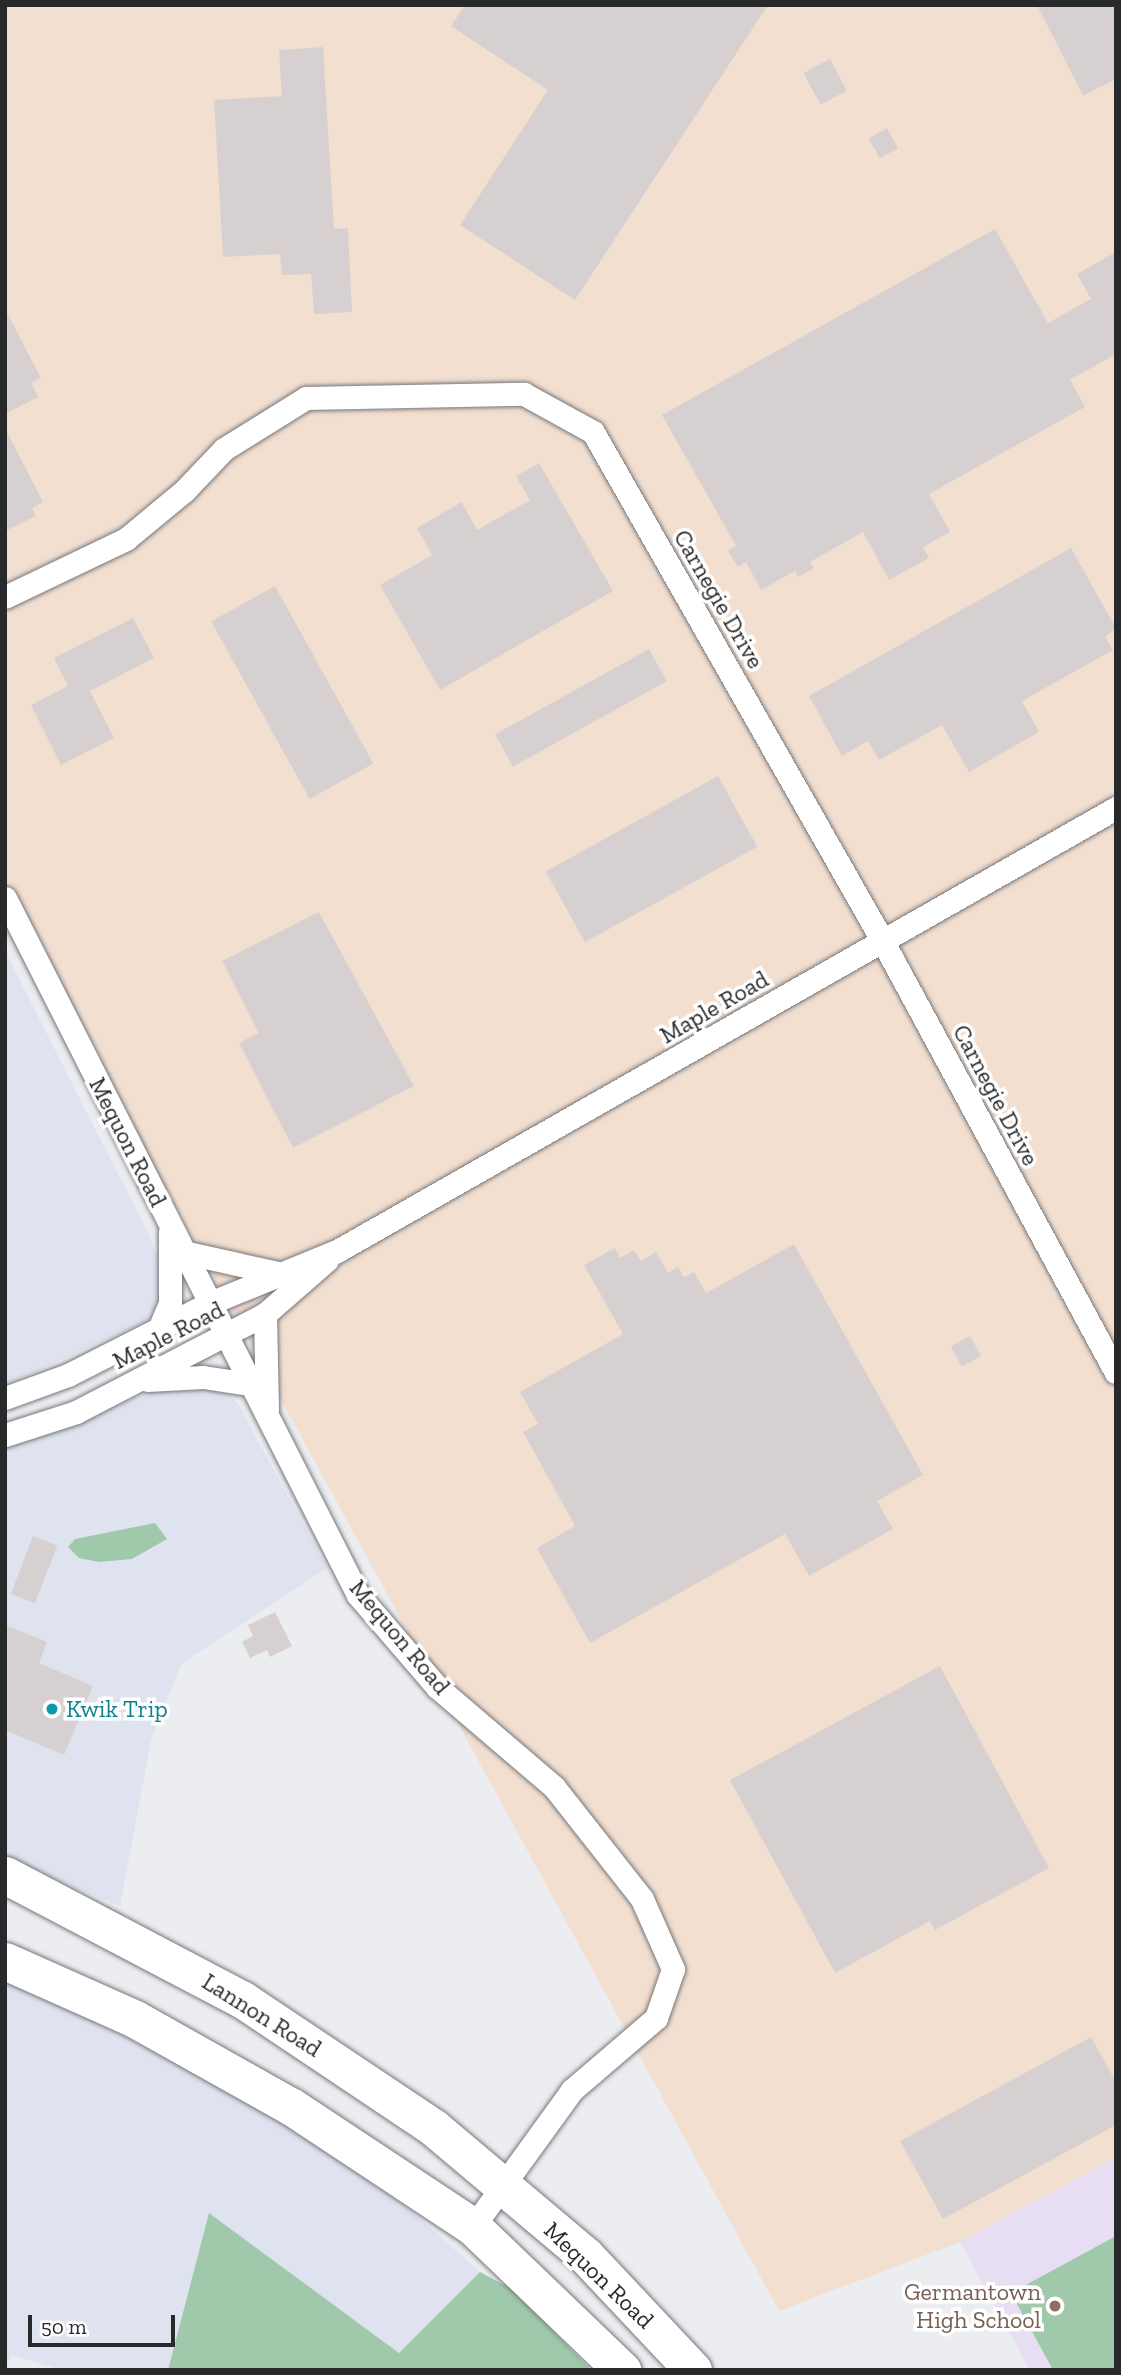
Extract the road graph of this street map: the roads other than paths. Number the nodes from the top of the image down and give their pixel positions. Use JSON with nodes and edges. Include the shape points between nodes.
{"nodes":[{"id":1,"x":5,"y":597,"type":"edge"},
{"id":2,"x":1116,"y":808,"type":"edge"},
{"id":3,"x":5,"y":898,"type":"edge"},
{"id":4,"x":882,"y":940,"type":"junction"},
{"id":5,"x":170,"y":1226,"type":"junction"},
{"id":6,"x":337,"y":1251,"type":"junction"},
{"id":7,"x":183,"y":1252,"type":"junction"},
{"id":8,"x":279,"y":1273,"type":"junction"},
{"id":9,"x":210,"y":1303,"type":"junction"},
{"id":10,"x":265,"y":1314,"type":"junction"},
{"id":11,"x":159,"y":1329,"type":"junction"},
{"id":12,"x":225,"y":1336,"type":"junction"},
{"id":13,"x":1116,"y":1372,"type":"edge"},
{"id":14,"x":137,"y":1380,"type":"junction"},
{"id":15,"x":250,"y":1384,"type":"junction"},
{"id":16,"x":5,"y":1398,"type":"edge"},
{"id":17,"x":268,"y":1419,"type":"junction"},
{"id":18,"x":5,"y":1435,"type":"edge"},
{"id":19,"x":5,"y":1875,"type":"edge"},
{"id":20,"x":5,"y":1961,"type":"edge"},
{"id":21,"x":501,"y":2184,"type":"junction"},
{"id":22,"x":473,"y":2227,"type":"junction"},
{"id":23,"x":622,"y":2370,"type":"edge"},
{"id":24,"x":693,"y":2370,"type":"edge"}],
"edges":[{"from":1,"to":4,"type":"street","name":"Carnegie Drive","via":[[126,538],[224,449],[306,398],[524,394],[593,432]]},
{"from":2,"to":4,"type":"street","name":"Maple Road"},
{"from":3,"to":5,"type":"street","name":"Mequon Road"},
{"from":4,"to":6,"type":"street","name":"Maple Road"},
{"from":4,"to":13,"type":"street","name":"Carnegie Drive"},
{"from":5,"to":7,"type":"street","name":"Mequon Road"},
{"from":5,"to":11,"type":"street","via":[[170,1303]]},
{"from":6,"to":8,"type":"street","name":"Maple Road"},
{"from":6,"to":10,"type":"street","name":"Maple Road"},
{"from":7,"to":8,"type":"street"},
{"from":7,"to":9,"type":"street","name":"Mequon Road"},
{"from":8,"to":9,"type":"street","name":"Maple Road"},
{"from":9,"to":11,"type":"street","name":"Maple Road"},
{"from":9,"to":12,"type":"street","name":"Mequon Road"},
{"from":10,"to":12,"type":"street","name":"Maple Road"},
{"from":10,"to":17,"type":"street"},
{"from":11,"to":16,"type":"street","name":"Maple Road","via":[[68,1375]]},
{"from":12,"to":14,"type":"street","name":"Maple Road"},
{"from":12,"to":15,"type":"street","name":"Mequon Road"},
{"from":14,"to":15,"type":"street","via":[[203,1377]]},
{"from":14,"to":18,"type":"street","name":"Maple Road","via":[[76,1412]]},
{"from":15,"to":17,"type":"street","name":"Mequon Road"},
{"from":17,"to":21,"type":"street","name":"Mequon Road","via":[[358,1595],[437,1688],[554,1787],[642,1899],[673,1969],[656,2018],[572,2090]]},
{"from":19,"to":21,"type":"main road","name":"Lannon Road","via":[[243,2000],[434,2128]]},
{"from":20,"to":22,"type":"main road","via":[[135,2019],[292,2107]]},
{"from":21,"to":22,"type":"street","name":"Mequon Road"},
{"from":21,"to":24,"type":"main road","name":"Mequon Road","via":[[585,2255]]},
{"from":22,"to":23,"type":"main road"}]}
